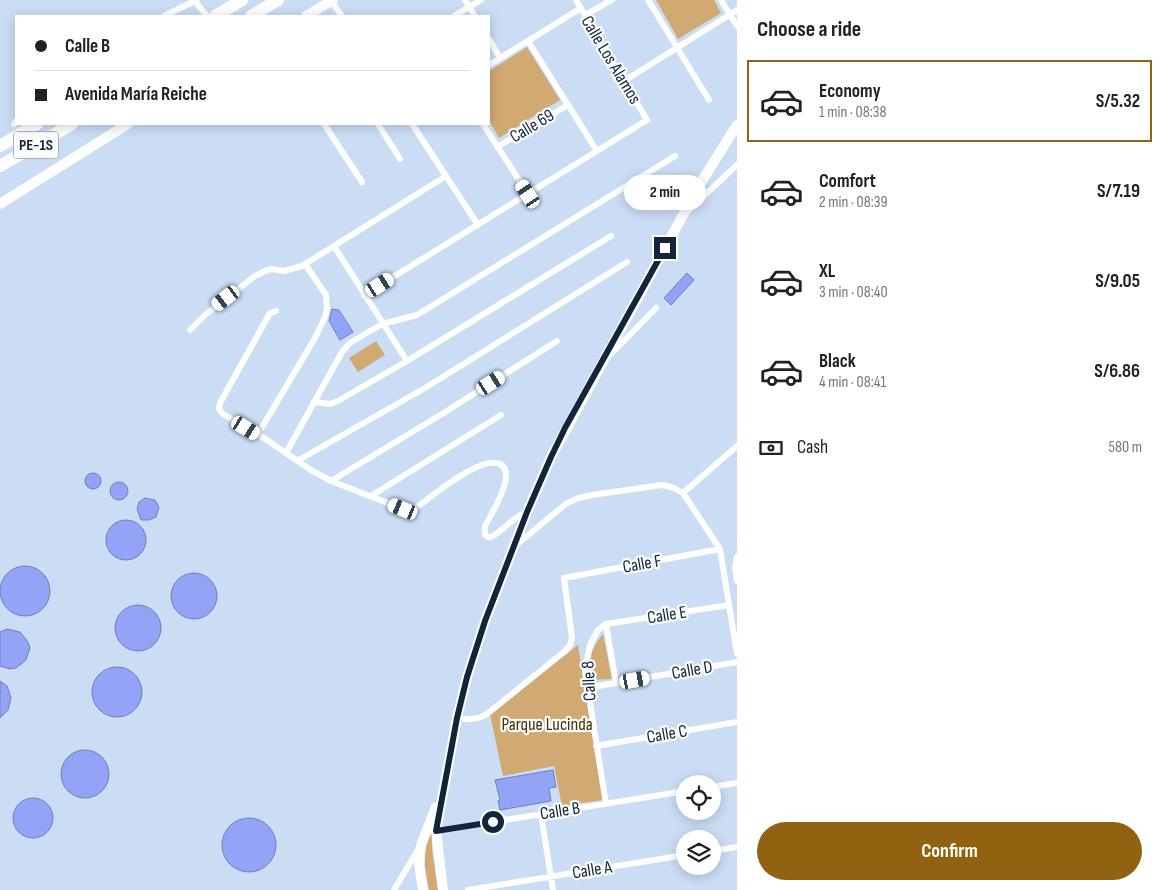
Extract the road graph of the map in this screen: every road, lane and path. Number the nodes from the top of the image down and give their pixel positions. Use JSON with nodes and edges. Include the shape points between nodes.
{"nodes":[{"id":1,"x":195,"y":0,"type":"edge"},
{"id":2,"x":242,"y":0,"type":"edge"},
{"id":3,"x":278,"y":0,"type":"edge"},
{"id":4,"x":332,"y":0,"type":"edge"},
{"id":5,"x":465,"y":0,"type":"edge"},
{"id":6,"x":481,"y":0,"type":"edge"},
{"id":7,"x":576,"y":0,"type":"edge"},
{"id":8,"x":612,"y":0,"type":"edge"},
{"id":9,"x":648,"y":0,"type":"edge"},
{"id":10,"x":721,"y":0,"type":"edge"},
{"id":11,"x":469,"y":7,"type":"junction"},
{"id":12,"x":580,"y":8,"type":"junction"},
{"id":13,"x":737,"y":10,"type":"edge"},
{"id":14,"x":730,"y":14,"type":"junction"},
{"id":15,"x":166,"y":15,"type":"edge"},
{"id":16,"x":206,"y":15,"type":"edge"},
{"id":17,"x":217,"y":15,"type":"edge"},
{"id":18,"x":253,"y":15,"type":"edge"},
{"id":19,"x":308,"y":15,"type":"edge"},
{"id":20,"x":341,"y":15,"type":"edge"},
{"id":21,"x":456,"y":15,"type":"edge"},
{"id":22,"x":474,"y":15,"type":"edge"},
{"id":23,"x":585,"y":15,"type":"junction"},
{"id":24,"x":737,"y":26,"type":"edge"},
{"id":25,"x":490,"y":41,"type":"edge"},
{"id":26,"x":528,"y":41,"type":"junction"},
{"id":27,"x":676,"y":48,"type":"junction"},
{"id":28,"x":500,"y":58,"type":"junction"},
{"id":29,"x":490,"y":64,"type":"edge"},
{"id":30,"x":624,"y":81,"type":"junction"},
{"id":31,"x":709,"y":100,"type":"dead end"},
{"id":32,"x":568,"y":105,"type":"junction"},
{"id":33,"x":35,"y":125,"type":"edge"},
{"id":34,"x":70,"y":125,"type":"edge"},
{"id":35,"x":126,"y":125,"type":"edge"},
{"id":36,"x":325,"y":125,"type":"edge"},
{"id":37,"x":379,"y":125,"type":"edge"},
{"id":38,"x":413,"y":125,"type":"edge"},
{"id":39,"x":484,"y":125,"type":"edge"},
{"id":40,"x":737,"y":125,"type":"edge"},
{"id":41,"x":0,"y":146,"type":"edge"},
{"id":42,"x":497,"y":146,"type":"junction"},
{"id":43,"x":597,"y":152,"type":"junction"},
{"id":44,"x":676,"y":156,"type":"dead end"},
{"id":45,"x":400,"y":159,"type":"dead end"},
{"id":46,"x":737,"y":165,"type":"edge"},
{"id":47,"x":0,"y":166,"type":"edge"},
{"id":48,"x":446,"y":176,"type":"junction"},
{"id":49,"x":362,"y":182,"type":"dead end"},
{"id":50,"x":528,"y":194,"type":"junction"},
{"id":51,"x":0,"y":204,"type":"edge"},
{"id":52,"x":682,"y":216,"type":"junction"},
{"id":53,"x":478,"y":225,"type":"junction"},
{"id":54,"x":611,"y":236,"type":"dead end"},
{"id":55,"x":334,"y":246,"type":"junction"},
{"id":56,"x":627,"y":262,"type":"dead end"},
{"id":57,"x":305,"y":264,"type":"junction"},
{"id":58,"x":364,"y":295,"type":"junction"},
{"id":59,"x":656,"y":308,"type":"dead end"},
{"id":60,"x":276,"y":311,"type":"dead end"},
{"id":61,"x":382,"y":324,"type":"junction"},
{"id":62,"x":190,"y":330,"type":"dead end"},
{"id":63,"x":557,"y":341,"type":"dead end"},
{"id":64,"x":407,"y":361,"type":"junction"},
{"id":65,"x":600,"y":366,"type":"junction"},
{"id":66,"x":314,"y":402,"type":"junction"},
{"id":67,"x":501,"y":415,"type":"dead end"},
{"id":68,"x":258,"y":434,"type":"junction"},
{"id":69,"x":737,"y":446,"type":"edge"},
{"id":70,"x":286,"y":453,"type":"junction"},
{"id":71,"x":297,"y":461,"type":"junction"},
{"id":72,"x":331,"y":481,"type":"junction"},
{"id":73,"x":683,"y":493,"type":"junction"},
{"id":74,"x":371,"y":496,"type":"junction"},
{"id":75,"x":527,"y":512,"type":"junction"},
{"id":76,"x":513,"y":548,"type":"junction"},
{"id":77,"x":720,"y":549,"type":"junction"},
{"id":78,"x":737,"y":557,"type":"edge"},
{"id":79,"x":737,"y":581,"type":"edge"},
{"id":80,"x":729,"y":605,"type":"junction"},
{"id":81,"x":606,"y":624,"type":"junction"},
{"id":82,"x":737,"y":654,"type":"edge"},
{"id":83,"x":737,"y":662,"type":"edge"},
{"id":84,"x":616,"y":683,"type":"junction"},
{"id":85,"x":588,"y":688,"type":"junction"},
{"id":86,"x":457,"y":718,"type":"junction"},
{"id":87,"x":737,"y":722,"type":"edge"},
{"id":88,"x":596,"y":746,"type":"junction"},
{"id":89,"x":737,"y":783,"type":"edge"},
{"id":90,"x":721,"y":786,"type":"edge"},
{"id":91,"x":443,"y":787,"type":"junction"},
{"id":92,"x":676,"y":792,"type":"edge"},
{"id":93,"x":606,"y":804,"type":"junction"},
{"id":94,"x":541,"y":814,"type":"junction"},
{"id":95,"x":436,"y":831,"type":"junction"},
{"id":96,"x":420,"y":845,"type":"junction"},
{"id":97,"x":737,"y":847,"type":"edge"},
{"id":98,"x":721,"y":850,"type":"edge"},
{"id":99,"x":676,"y":856,"type":"edge"},
{"id":100,"x":551,"y":877,"type":"junction"},
{"id":101,"x":394,"y":890,"type":"edge"},
{"id":102,"x":423,"y":890,"type":"edge"},
{"id":103,"x":442,"y":890,"type":"edge"},
{"id":104,"x":468,"y":890,"type":"edge"},
{"id":105,"x":553,"y":890,"type":"edge"}],
"edges":[{"from":1,"to":15,"type":"street"},
{"from":1,"to":16,"type":"street"},
{"from":2,"to":17,"type":"highway"},
{"from":3,"to":18,"type":"highway"},
{"from":4,"to":19,"type":"main road"},
{"from":4,"to":20,"type":"street"},
{"from":5,"to":11,"type":"street"},
{"from":6,"to":11,"type":"street"},
{"from":7,"to":12,"type":"street","name":"Calle Los Alamos"},
{"from":8,"to":23,"type":"street"},
{"from":9,"to":27,"type":"street"},
{"from":10,"to":14,"type":"street"},
{"from":11,"to":21,"type":"street"},
{"from":11,"to":22,"type":"street"},
{"from":12,"to":23,"type":"street","name":"Calle Los Alamos"},
{"from":12,"to":26,"type":"street"},
{"from":13,"to":14,"type":"street"},
{"from":14,"to":24,"type":"street"},
{"from":14,"to":27,"type":"street"},
{"from":23,"to":30,"type":"street","name":"Calle Los Alamos"},
{"from":25,"to":28,"type":"street"},
{"from":26,"to":28,"type":"street"},
{"from":26,"to":32,"type":"street"},
{"from":27,"to":30,"type":"street"},
{"from":27,"to":31,"type":"street"},
{"from":28,"to":29,"type":"street"},
{"from":30,"to":43,"type":"street","name":"Calle Los Alamos","via":[[647,120]]},
{"from":32,"to":42,"type":"street","name":"Calle 69"},
{"from":32,"to":43,"type":"street"},
{"from":33,"to":41,"type":"highway","number":"PE-1S"},
{"from":34,"to":47,"type":"highway","number":"PE-1S"},
{"from":35,"to":51,"type":"main road"},
{"from":36,"to":49,"type":"street"},
{"from":37,"to":45,"type":"street"},
{"from":38,"to":48,"type":"street"},
{"from":39,"to":42,"type":"street"},
{"from":40,"to":52,"type":"main road"},
{"from":42,"to":50,"type":"street"},
{"from":43,"to":50,"type":"street"},
{"from":44,"to":61,"type":"street","via":[[417,315]]},
{"from":46,"to":52,"type":"street"},
{"from":48,"to":53,"type":"street"},
{"from":48,"to":55,"type":"street"},
{"from":50,"to":53,"type":"street"},
{"from":52,"to":65,"type":"main road"},
{"from":53,"to":58,"type":"street"},
{"from":54,"to":64,"type":"street"},
{"from":55,"to":57,"type":"street"},
{"from":55,"to":58,"type":"street"},
{"from":56,"to":71,"type":"street","via":[[425,388]]},
{"from":57,"to":62,"type":"street","via":[[284,271],[272,269],[255,276]]},
{"from":57,"to":68,"type":"street","via":[[326,295],[325,317]]},
{"from":58,"to":61,"type":"street"},
{"from":59,"to":65,"type":"street"},
{"from":60,"to":68,"type":"street","via":[[270,313],[219,409]]},
{"from":61,"to":64,"type":"street"},
{"from":61,"to":66,"type":"street","via":[[350,343],[342,352]]},
{"from":63,"to":72,"type":"street"},
{"from":64,"to":66,"type":"street","via":[[338,402]]},
{"from":65,"to":75,"type":"main road","via":[[554,450]]},
{"from":66,"to":70,"type":"street"},
{"from":67,"to":74,"type":"street"},
{"from":68,"to":70,"type":"street"},
{"from":69,"to":73,"type":"street"},
{"from":70,"to":71,"type":"street"},
{"from":71,"to":72,"type":"street"},
{"from":72,"to":74,"type":"street"},
{"from":73,"to":76,"type":"street","via":[[662,485],[579,498],[567,503]]},
{"from":73,"to":77,"type":"street"},
{"from":74,"to":75,"type":"street","via":[[410,510],[478,466],[493,462],[505,468],[507,476],[485,526],[487,535],[496,536]]},
{"from":75,"to":76,"type":"main road"},
{"from":76,"to":86,"type":"main road","via":[[485,621]]},
{"from":77,"to":80,"type":"street"},
{"from":77,"to":86,"type":"street","name":"Calle F","via":[[564,578],[572,638],[570,645],[487,714],[468,720]]},
{"from":78,"to":79,"type":"street"},
{"from":80,"to":81,"type":"street","name":"Calle E"},
{"from":80,"to":82,"type":"street"},
{"from":81,"to":84,"type":"street"},
{"from":81,"to":85,"type":"street","name":"Calle 8","via":[[598,630],[590,645],[585,671]]},
{"from":83,"to":84,"type":"street","name":"Calle D"},
{"from":84,"to":85,"type":"street","name":"Calle D"},
{"from":85,"to":88,"type":"street","name":"Calle 8"},
{"from":86,"to":91,"type":"main road"},
{"from":87,"to":88,"type":"street","name":"Calle C"},
{"from":88,"to":93,"type":"street","name":"Calle 8"},
{"from":89,"to":90,"type":"street"},
{"from":91,"to":95,"type":"main road"},
{"from":91,"to":96,"type":"main road"},
{"from":92,"to":93,"type":"street","name":"Calle B"},
{"from":93,"to":94,"type":"street","name":"Calle B"},
{"from":94,"to":95,"type":"street","name":"Calle B"},
{"from":94,"to":100,"type":"street"},
{"from":95,"to":103,"type":"main road"},
{"from":96,"to":101,"type":"street"},
{"from":96,"to":102,"type":"main road"},
{"from":97,"to":98,"type":"street"},
{"from":99,"to":100,"type":"street","name":"Calle A"},
{"from":100,"to":104,"type":"street","name":"Calle A"},
{"from":100,"to":105,"type":"street"}]}
